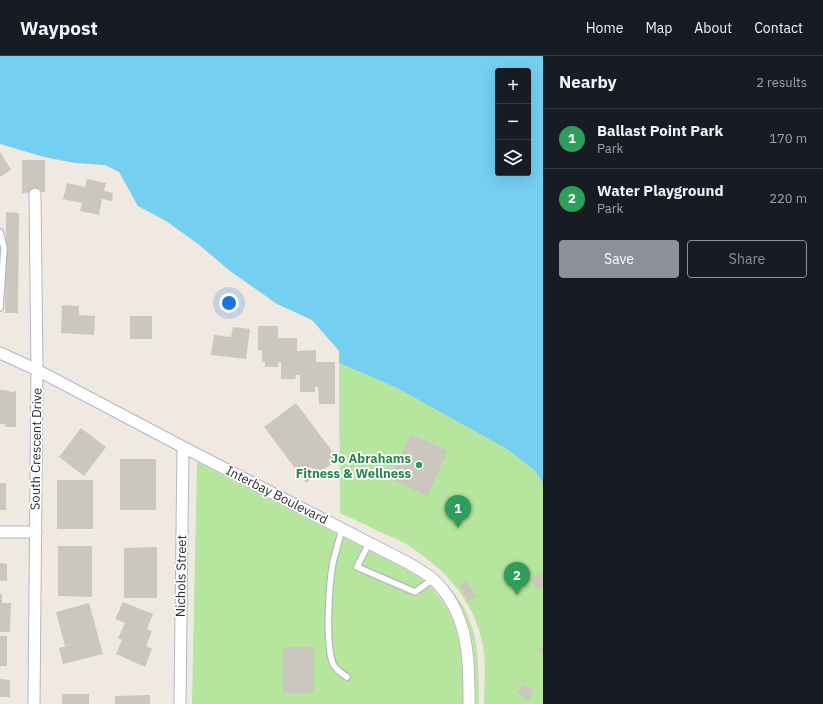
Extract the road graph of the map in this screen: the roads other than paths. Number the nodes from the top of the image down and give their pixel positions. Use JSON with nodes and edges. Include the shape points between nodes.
{"nodes":[{"id":1,"x":35,"y":194,"type":"dead end"},
{"id":2,"x":0,"y":232,"type":"edge"},
{"id":3,"x":0,"y":308,"type":"edge"},
{"id":4,"x":0,"y":353,"type":"edge"},
{"id":5,"x":37,"y":370,"type":"junction"},
{"id":6,"x":182,"y":447,"type":"junction"},
{"id":7,"x":342,"y":529,"type":"junction"},
{"id":8,"x":0,"y":532,"type":"edge"},
{"id":9,"x":36,"y":532,"type":"junction"},
{"id":10,"x":369,"y":542,"type":"junction"},
{"id":11,"x":433,"y":579,"type":"junction"},
{"id":12,"x":346,"y":677,"type":"dead end"},
{"id":13,"x":34,"y":704,"type":"edge"},
{"id":14,"x":180,"y":704,"type":"edge"},
{"id":15,"x":469,"y":704,"type":"edge"}],
"edges":[{"from":1,"to":5,"type":"street","name":"South Crescent Drive"},
{"from":2,"to":3,"type":"lane","via":[[4,248]]},
{"from":4,"to":5,"type":"street","name":"Interbay Boulevard"},
{"from":5,"to":6,"type":"street","name":"Interbay Boulevard"},
{"from":5,"to":9,"type":"street","name":"South Crescent Drive"},
{"from":6,"to":7,"type":"street","name":"Interbay Boulevard"},
{"from":6,"to":14,"type":"street","name":"Nichols Street"},
{"from":7,"to":10,"type":"street","name":"Interbay Boulevard"},
{"from":7,"to":12,"type":"lane","via":[[333,563],[328,645],[334,664]]},
{"from":8,"to":9,"type":"street"},
{"from":9,"to":13,"type":"street","name":"South Crescent Drive"},
{"from":10,"to":11,"type":"street","name":"Interbay Boulevard"},
{"from":10,"to":11,"type":"lane","via":[[357,567],[415,592]]},
{"from":11,"to":15,"type":"street","name":"Interbay Boulevard","via":[[452,603],[462,624],[469,659]]}]}
